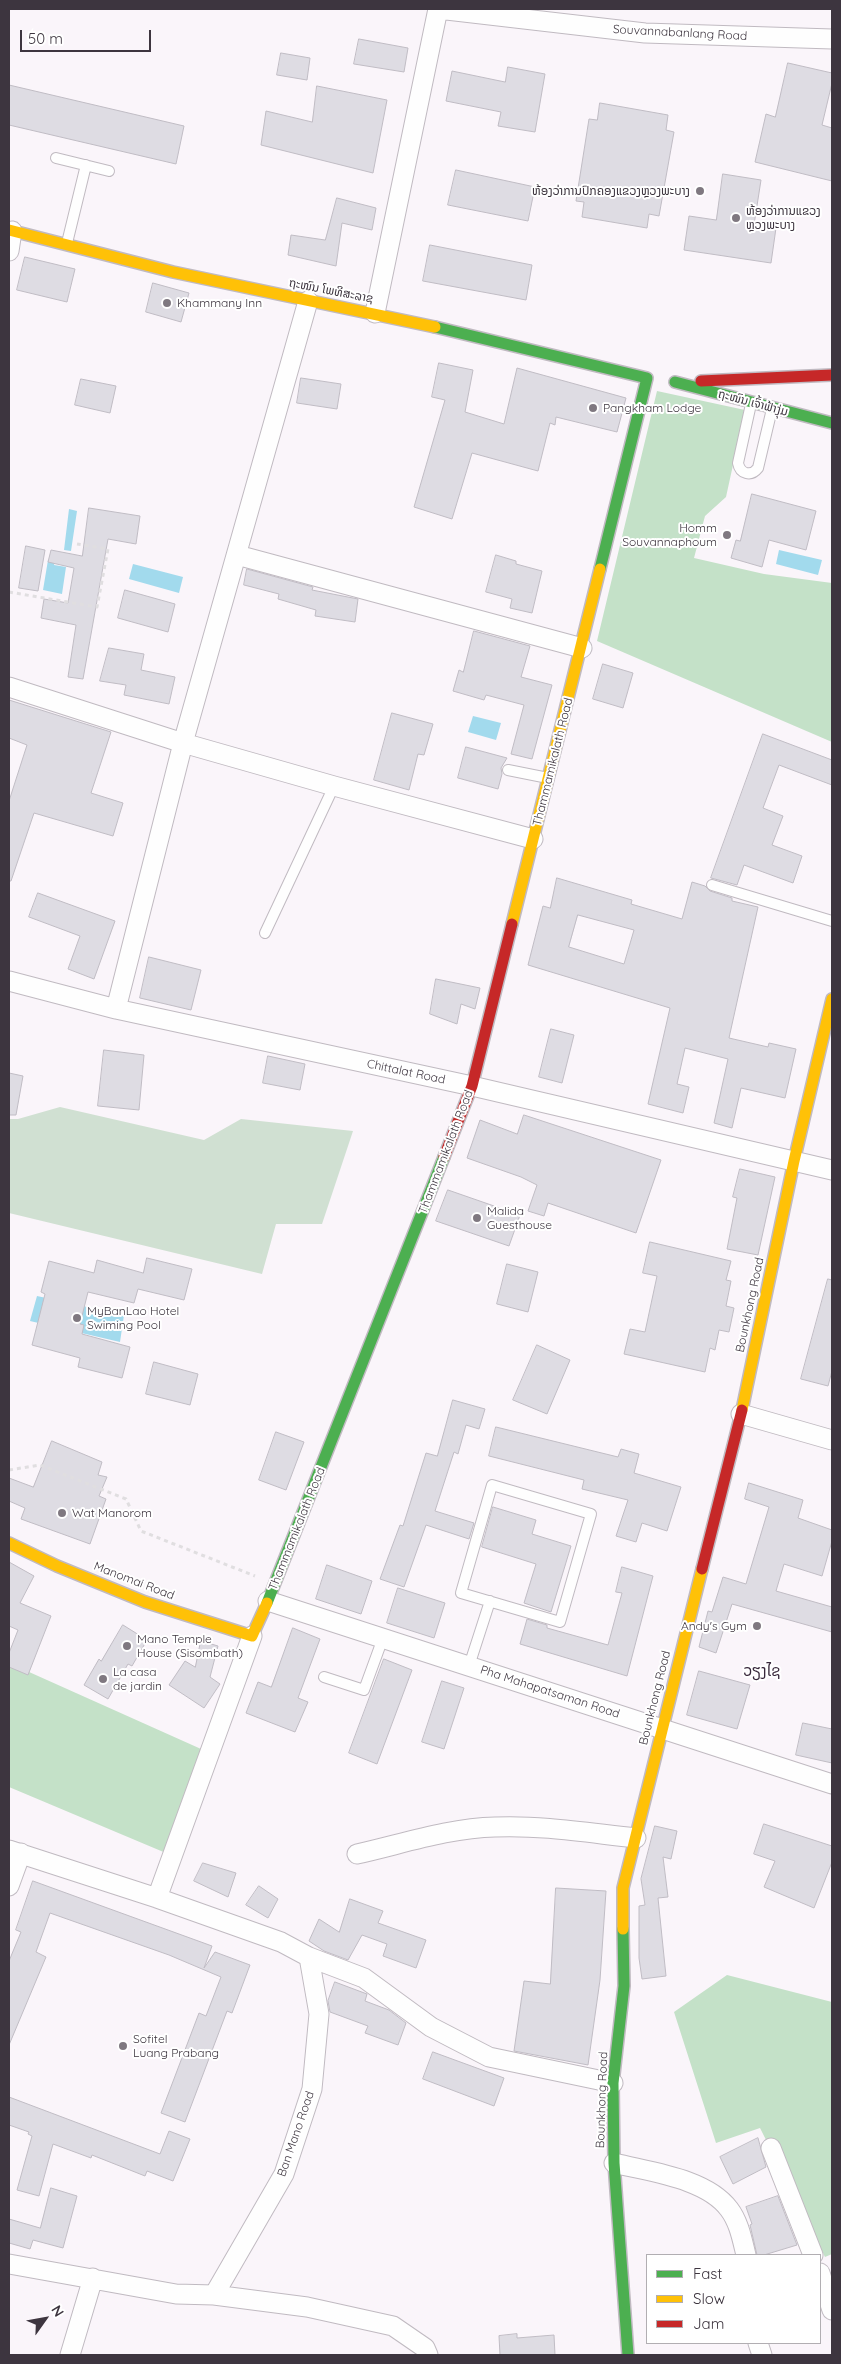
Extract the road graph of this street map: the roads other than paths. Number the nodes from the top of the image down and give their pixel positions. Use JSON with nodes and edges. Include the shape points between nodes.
{"nodes":[{"id":1,"x":438,"y":9,"type":"edge"},
{"id":2,"x":832,"y":39,"type":"edge"},
{"id":3,"x":56,"y":158,"type":"dead end"},
{"id":4,"x":86,"y":166,"type":"junction"},
{"id":5,"x":109,"y":171,"type":"dead end"},
{"id":6,"x":10,"y":230,"type":"edge"},
{"id":7,"x":67,"y":244,"type":"junction"},
{"id":8,"x":9,"y":251,"type":"edge"},
{"id":9,"x":308,"y":300,"type":"junction"},
{"id":10,"x":375,"y":313,"type":"junction"},
{"id":11,"x":832,"y":375,"type":"edge"},
{"id":12,"x":647,"y":378,"type":"junction"},
{"id":13,"x":674,"y":382,"type":"junction"},
{"id":14,"x":752,"y":403,"type":"junction"},
{"id":15,"x":772,"y":408,"type":"junction"},
{"id":16,"x":832,"y":424,"type":"edge"},
{"id":17,"x":237,"y":555,"type":"junction"},
{"id":18,"x":582,"y":648,"type":"junction"},
{"id":19,"x":9,"y":687,"type":"edge"},
{"id":20,"x":183,"y":743,"type":"junction"},
{"id":21,"x":508,"y":770,"type":"dead end"},
{"id":22,"x":549,"y":778,"type":"junction"},
{"id":23,"x":334,"y":786,"type":"junction"},
{"id":24,"x":533,"y":839,"type":"junction"},
{"id":25,"x":712,"y":885,"type":"dead end"},
{"id":26,"x":832,"y":921,"type":"edge"},
{"id":27,"x":265,"y":933,"type":"dead end"},
{"id":28,"x":9,"y":981,"type":"edge"},
{"id":29,"x":832,"y":999,"type":"edge"},
{"id":30,"x":116,"y":1009,"type":"junction"},
{"id":31,"x":472,"y":1086,"type":"junction"},
{"id":32,"x":794,"y":1161,"type":"junction"},
{"id":33,"x":832,"y":1170,"type":"edge"},
{"id":34,"x":741,"y":1414,"type":"junction"},
{"id":35,"x":832,"y":1440,"type":"edge"},
{"id":36,"x":9,"y":1543,"type":"edge"},
{"id":37,"x":272,"y":1593,"type":"junction"},
{"id":38,"x":490,"y":1602,"type":"junction"},
{"id":39,"x":252,"y":1636,"type":"junction"},
{"id":40,"x":383,"y":1638,"type":"junction"},
{"id":41,"x":469,"y":1666,"type":"junction"},
{"id":42,"x":324,"y":1677,"type":"dead end"},
{"id":43,"x":662,"y":1728,"type":"junction"},
{"id":44,"x":832,"y":1784,"type":"edge"},
{"id":45,"x":636,"y":1838,"type":"junction"},
{"id":46,"x":15,"y":1851,"type":"edge"},
{"id":47,"x":357,"y":1854,"type":"dead end"},
{"id":48,"x":9,"y":1886,"type":"edge"},
{"id":49,"x":157,"y":1898,"type":"junction"},
{"id":50,"x":308,"y":1958,"type":"junction"},
{"id":51,"x":613,"y":2084,"type":"junction"},
{"id":52,"x":771,"y":2148,"type":"dead end"},
{"id":53,"x":614,"y":2163,"type":"junction"},
{"id":54,"x":746,"y":2254,"type":"edge"},
{"id":55,"x":813,"y":2254,"type":"edge"},
{"id":56,"x":9,"y":2264,"type":"edge"},
{"id":57,"x":821,"y":2276,"type":"edge"},
{"id":58,"x":93,"y":2278,"type":"junction"},
{"id":59,"x":214,"y":2295,"type":"junction"},
{"id":60,"x":832,"y":2310,"type":"edge"},
{"id":61,"x":70,"y":2355,"type":"edge"},
{"id":62,"x":428,"y":2355,"type":"edge"},
{"id":63,"x":628,"y":2355,"type":"edge"}],
"edges":[{"from":1,"to":2,"type":"street","name":"Souvannabanlang Road","via":[[644,33]]},
{"from":1,"to":10,"type":"street"},
{"from":3,"to":4,"type":"lane"},
{"from":4,"to":5,"type":"lane"},
{"from":4,"to":7,"type":"lane"},
{"from":6,"to":7,"type":"street","name":"ຖະໜົນ ໂພທິສະລາຊ"},
{"from":6,"to":8,"type":"street"},
{"from":7,"to":9,"type":"street","name":"ຖະໜົນ ໂພທິສະລາຊ","via":[[173,272]]},
{"from":9,"to":10,"type":"street","name":"ຖະໜົນ ໂພທິສະລາຊ"},
{"from":9,"to":17,"type":"street"},
{"from":10,"to":12,"type":"street","name":"ຖະໜົນ ໂພທິສະລາຊ"},
{"from":11,"to":13,"type":"street","name":"ຖະໜົນ ເຈົ້າຟ້າງຸ່ມ"},
{"from":12,"to":13,"type":"street","name":"ຖະໜົນ ເຈົ້າຟ້າງຸ່ມ"},
{"from":12,"to":18,"type":"street","name":"Thammamikalath Road"},
{"from":13,"to":14,"type":"street","name":"ຖະໜົນ ເຈົ້າຟ້າງຸ່ມ"},
{"from":14,"to":15,"type":"street","name":"ຖະໜົນ ເຈົ້າຟ້າງຸ່ມ"},
{"from":14,"to":15,"type":"lane","via":[[738,463],[746,474],[758,468]]},
{"from":15,"to":16,"type":"street","name":"ຖະໜົນ ເຈົ້າຟ້າງຸ່ມ"},
{"from":17,"to":18,"type":"street"},
{"from":17,"to":20,"type":"street"},
{"from":18,"to":22,"type":"street","name":"Thammamikalath Road"},
{"from":19,"to":20,"type":"street"},
{"from":20,"to":23,"type":"street"},
{"from":20,"to":30,"type":"street"},
{"from":21,"to":22,"type":"lane"},
{"from":22,"to":24,"type":"street","name":"Thammamikalath Road"},
{"from":23,"to":24,"type":"street"},
{"from":23,"to":27,"type":"lane"},
{"from":24,"to":31,"type":"street","name":"Thammamikalath Road"},
{"from":25,"to":26,"type":"lane"},
{"from":28,"to":30,"type":"street","name":"Chittalat Road"},
{"from":29,"to":32,"type":"street","name":"Bounkhong Road"},
{"from":30,"to":31,"type":"street","name":"Chittalat Road"},
{"from":31,"to":32,"type":"street","name":"Chittalat Road"},
{"from":31,"to":37,"type":"street","name":"Thammamikalath Road"},
{"from":32,"to":33,"type":"street","name":"Chittalat Road"},
{"from":32,"to":34,"type":"street","name":"Bounkhong Road"},
{"from":34,"to":35,"type":"street"},
{"from":34,"to":43,"type":"street","name":"Bounkhong Road"},
{"from":36,"to":39,"type":"street","name":"Manomai Road","via":[[145,1602]]},
{"from":37,"to":39,"type":"street","name":"Thammamikalath Road"},
{"from":37,"to":40,"type":"street","name":"Pha Mahapatsaman Road"},
{"from":38,"to":38,"type":"lane","via":[[460,1593],[492,1485],[591,1514],[560,1622]]},
{"from":38,"to":41,"type":"lane"},
{"from":39,"to":49,"type":"street","name":"Thammamikalath Road"},
{"from":40,"to":41,"type":"street","name":"Pha Mahapatsaman Road"},
{"from":40,"to":42,"type":"lane","via":[[364,1690]]},
{"from":41,"to":43,"type":"street","name":"Pha Mahapatsaman Road"},
{"from":43,"to":44,"type":"street","name":"Pha Mahapatsaman Road"},
{"from":43,"to":45,"type":"street","name":"Bounkhong Road"},
{"from":45,"to":47,"type":"street","via":[[495,1826]]},
{"from":45,"to":51,"type":"street","name":"Bounkhong Road","via":[[624,1888],[624,1986]]},
{"from":46,"to":48,"type":"street"},
{"from":46,"to":49,"type":"street"},
{"from":49,"to":50,"type":"street","via":[[281,1942]]},
{"from":50,"to":51,"type":"street","via":[[364,1978],[432,2027],[489,2057]]},
{"from":50,"to":59,"type":"street","name":"Ban Mano Road","via":[[319,2014],[312,2090],[284,2174]]},
{"from":51,"to":53,"type":"street","name":"Bounkhong Road"},
{"from":52,"to":55,"type":"street"},
{"from":53,"to":54,"type":"street","via":[[691,2182],[721,2199],[738,2223]]},
{"from":53,"to":63,"type":"street","name":"Bounkhong Road"},
{"from":56,"to":58,"type":"street"},
{"from":57,"to":60,"type":"street"},
{"from":58,"to":59,"type":"street","via":[[176,2294]]},
{"from":58,"to":61,"type":"street"},
{"from":59,"to":62,"type":"street","via":[[307,2307],[393,2326],[425,2348]]}]}
